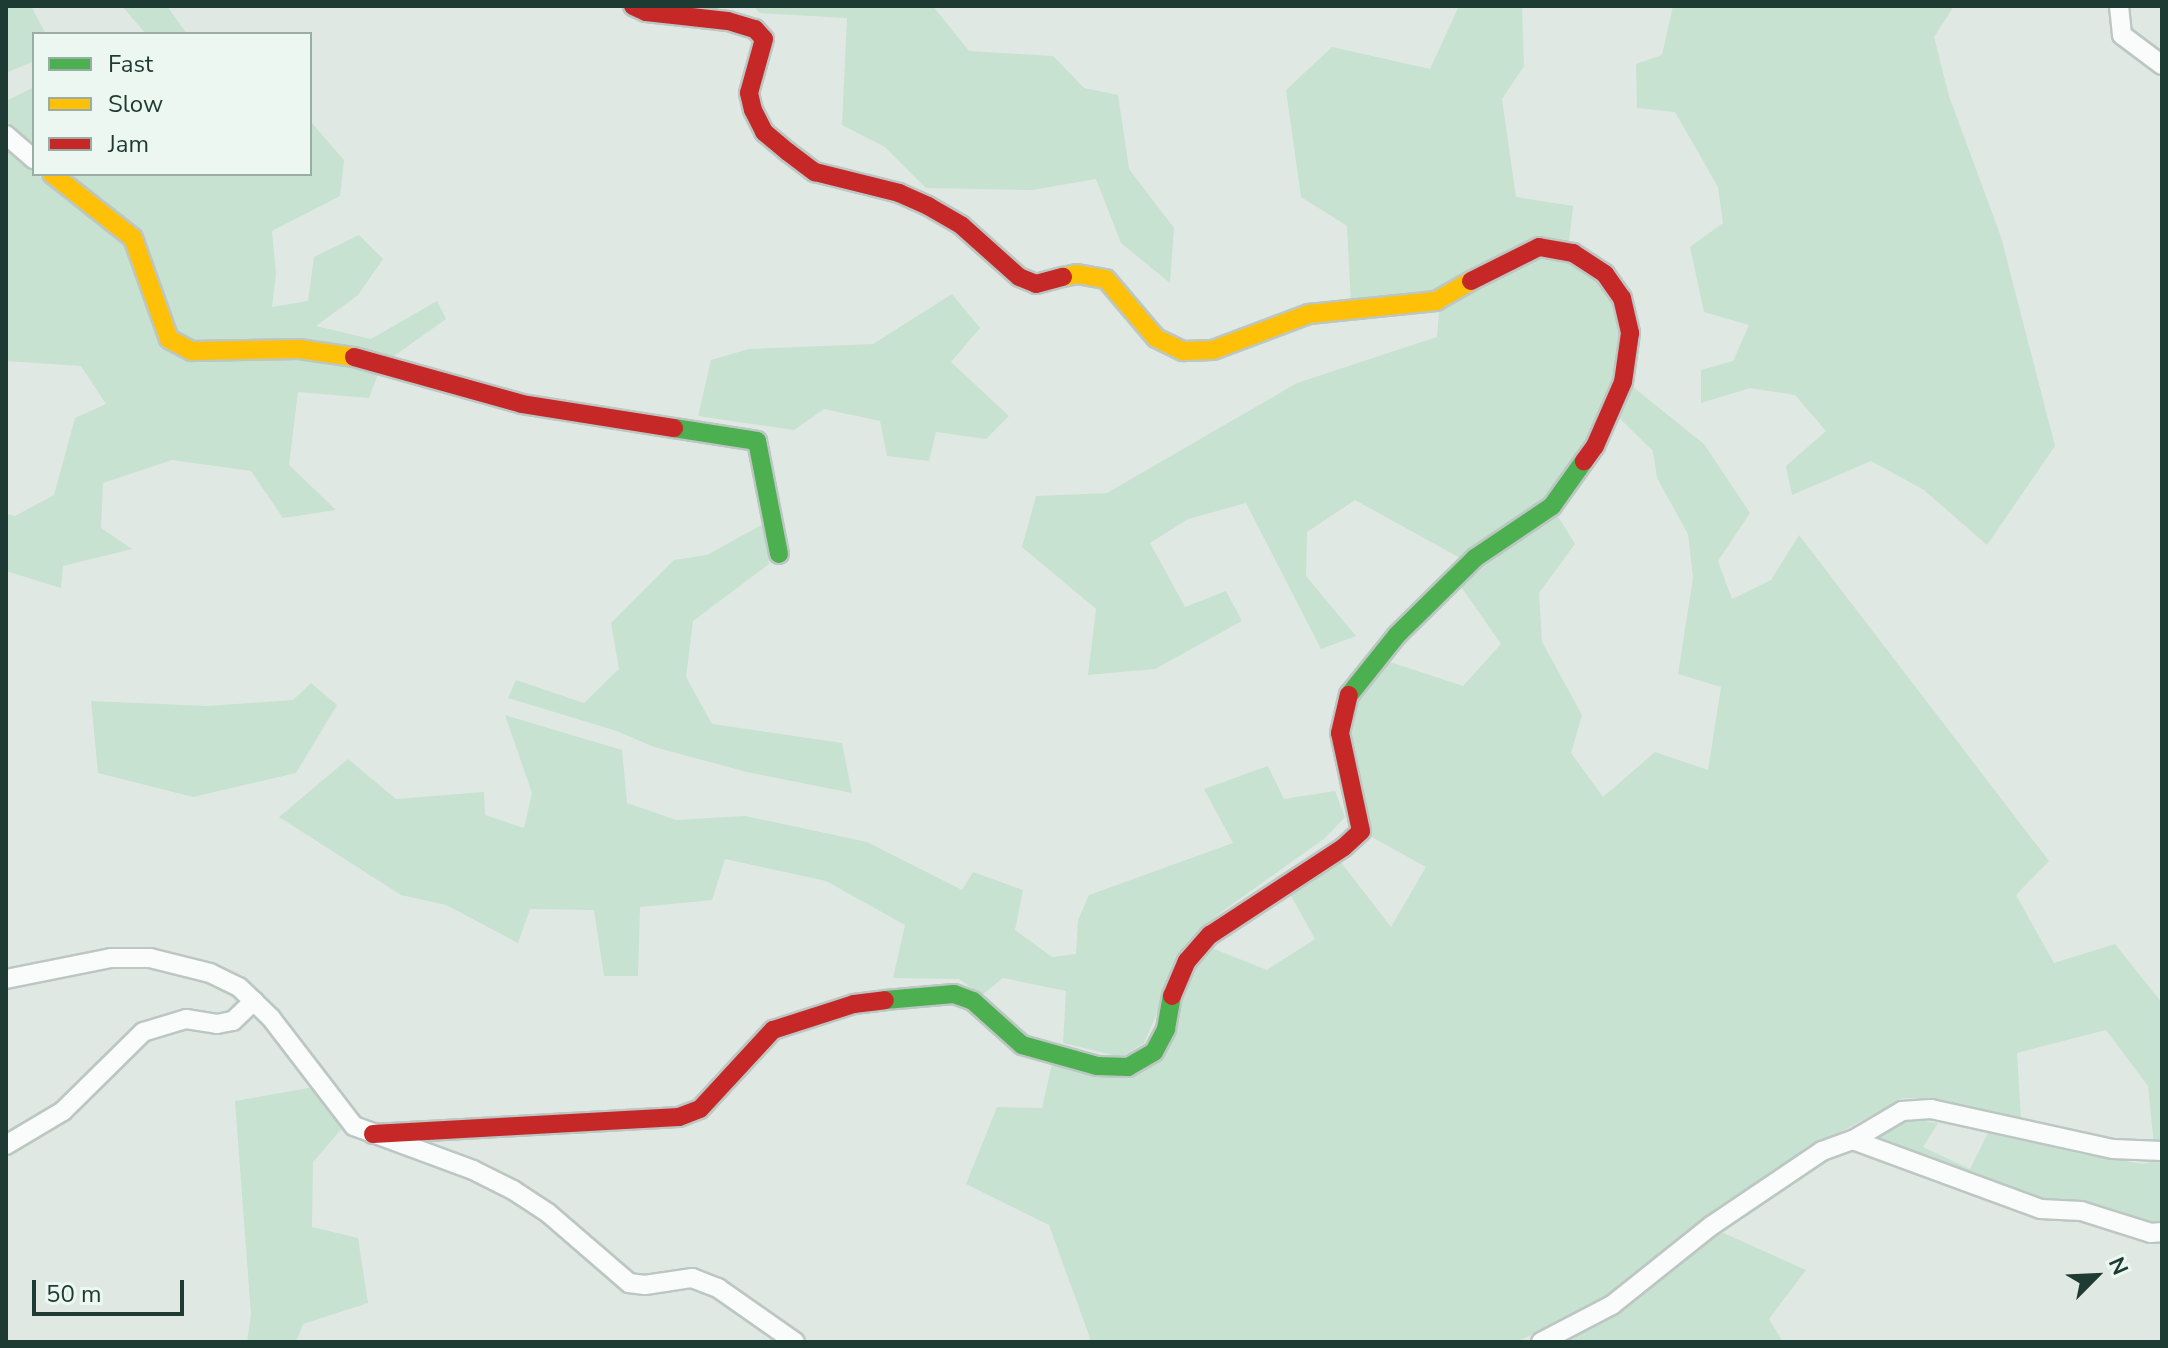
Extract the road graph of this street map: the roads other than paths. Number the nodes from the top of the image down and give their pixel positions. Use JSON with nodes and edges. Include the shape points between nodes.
{"nodes":[{"id":1,"x":633,"y":6,"type":"edge"},
{"id":2,"x":2119,"y":6,"type":"edge"},
{"id":3,"x":2162,"y":65,"type":"edge"},
{"id":4,"x":6,"y":135,"type":"edge"},
{"id":5,"x":32,"y":157,"type":"edge"},
{"id":6,"x":55,"y":176,"type":"edge"},
{"id":7,"x":779,"y":554,"type":"dead end"},
{"id":8,"x":6,"y":979,"type":"edge"},
{"id":9,"x":254,"y":1001,"type":"junction"},
{"id":10,"x":373,"y":1134,"type":"junction"},
{"id":11,"x":1853,"y":1140,"type":"junction"},
{"id":12,"x":6,"y":1145,"type":"edge"},
{"id":13,"x":2162,"y":1151,"type":"edge"},
{"id":14,"x":2162,"y":1232,"type":"edge"},
{"id":15,"x":795,"y":1342,"type":"edge"},
{"id":16,"x":1541,"y":1342,"type":"edge"}],
"edges":[{"from":1,"to":10,"type":"street","via":[[755,29],[764,39],[749,93],[753,110],[764,132],[788,152],[815,172],[899,193],[928,206],[962,226],[1019,277],[1036,284],[1077,274],[1106,279],[1156,338],[1183,351],[1213,350],[1309,314],[1436,301],[1539,247],[1573,253],[1605,274],[1622,298],[1630,333],[1623,382],[1595,446],[1552,506],[1475,558],[1397,635],[1347,698],[1340,733],[1361,831],[1210,935],[1187,961],[1154,1052],[1128,1067],[1097,1066],[1022,1045],[973,1001],[954,994],[923,994],[854,1004],[773,1030],[700,1109],[679,1117]]},
{"from":2,"to":3,"type":"street","via":[[2122,35]]},
{"from":4,"to":5,"type":"street"},
{"from":6,"to":7,"type":"street","via":[[133,238],[169,339],[192,351],[299,349],[342,354],[522,404],[757,441]]},
{"from":8,"to":9,"type":"street","via":[[111,958],[150,958],[210,973]]},
{"from":9,"to":10,"type":"street","via":[[354,1126]]},
{"from":9,"to":12,"type":"street","via":[[233,1021],[186,1019],[143,1032],[80,1097]]},
{"from":10,"to":15,"type":"street","via":[[513,1190],[629,1283],[692,1278],[718,1288]]},
{"from":11,"to":13,"type":"street","via":[[1902,1111],[1931,1109],[2113,1149]]},
{"from":11,"to":14,"type":"street","via":[[2041,1209],[2081,1211]]},
{"from":11,"to":16,"type":"street","via":[[1822,1151],[1711,1226],[1612,1305]]}]}
